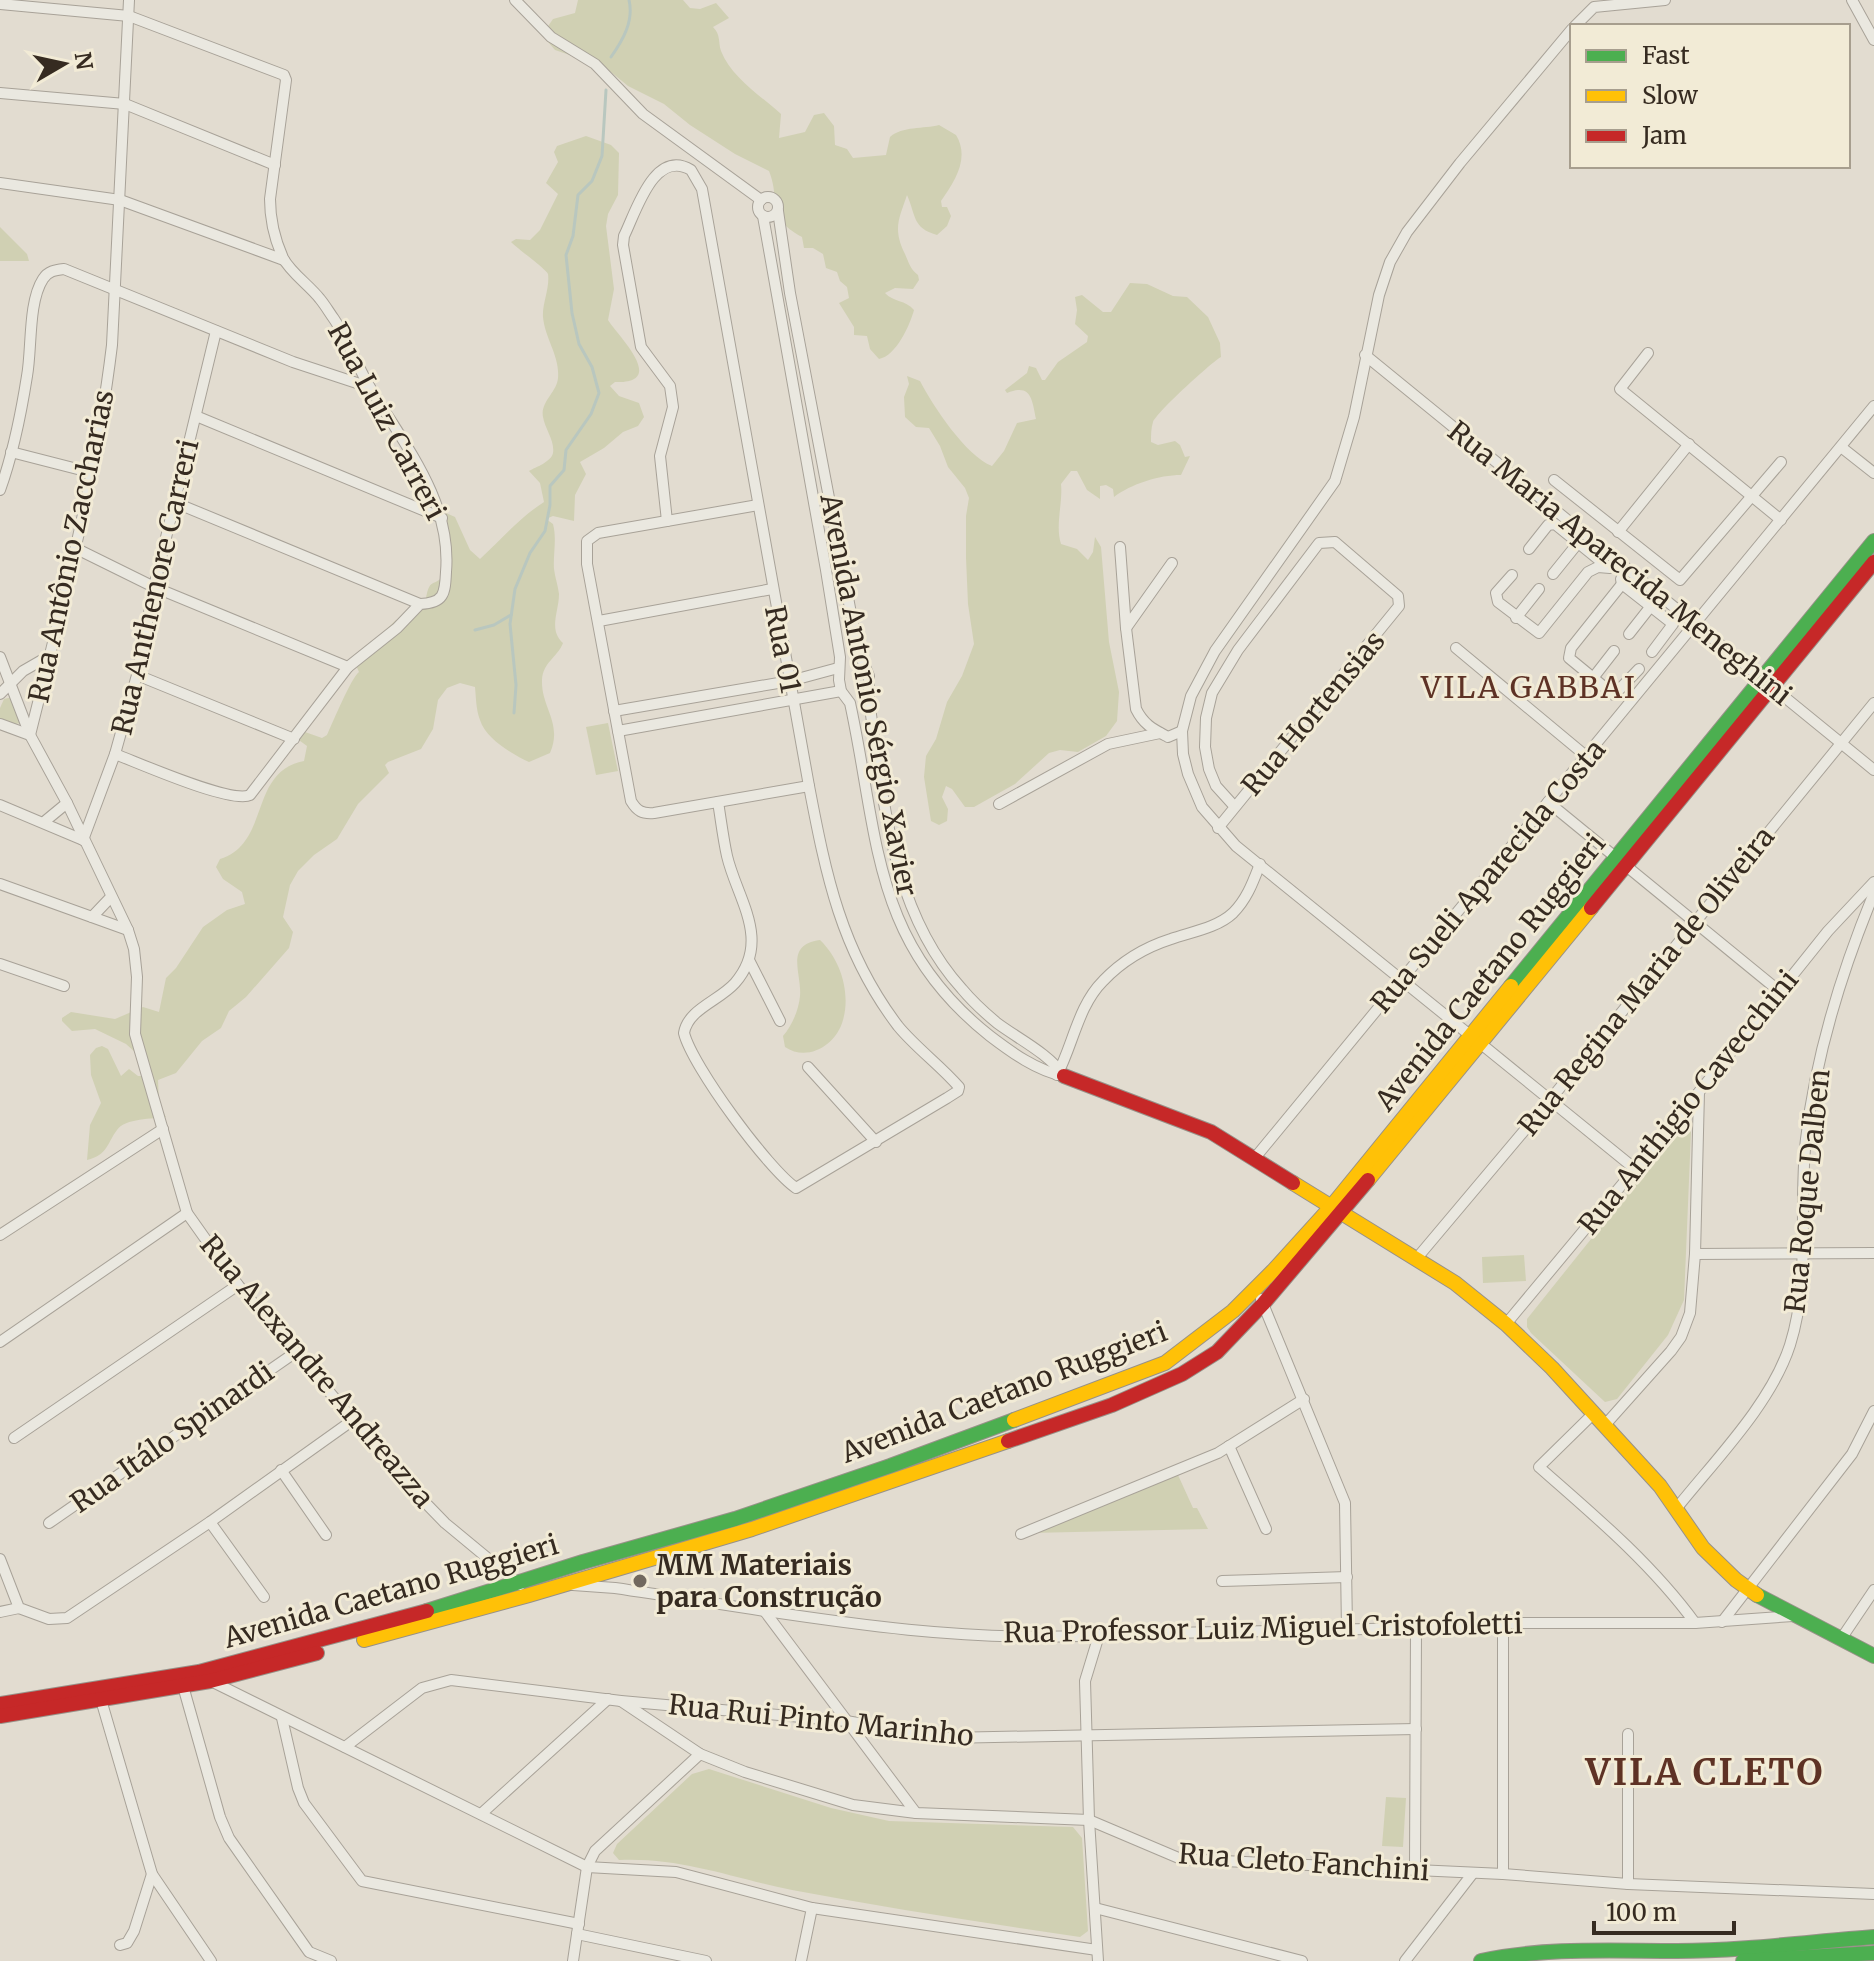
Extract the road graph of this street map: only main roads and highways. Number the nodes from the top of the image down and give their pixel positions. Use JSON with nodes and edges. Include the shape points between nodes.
{"nodes":[{"id":1,"x":1874,"y":541,"type":"edge"},
{"id":2,"x":1874,"y":562,"type":"edge"},
{"id":3,"x":1767,"y":682,"type":"junction"},
{"id":4,"x":1060,"y":1074,"type":"road end"},
{"id":5,"x":1336,"y":1210,"type":"junction"},
{"id":6,"x":524,"y":1590,"type":"junction"},
{"id":7,"x":1874,"y":1656,"type":"edge"},
{"id":8,"x":99,"y":1693,"type":"junction"},
{"id":9,"x":0,"y":1704,"type":"edge"},
{"id":10,"x":0,"y":1716,"type":"edge"},
{"id":11,"x":1874,"y":1937,"type":"edge"},
{"id":12,"x":1874,"y":1953,"type":"edge"},
{"id":13,"x":1481,"y":1961,"type":"edge"},
{"id":14,"x":1743,"y":1961,"type":"edge"}],
"edges":[{"from":1,"to":3,"type":"main road","name":"Avenida Caetano Ruggieri"},
{"from":2,"to":3,"type":"main road","name":"Avenida Caetano Ruggieri"},
{"from":3,"to":5,"type":"main road","name":"Avenida Caetano Ruggieri"},
{"from":4,"to":5,"type":"main road","via":[[1211,1132]]},
{"from":5,"to":6,"type":"main road","name":"Avenida Caetano Ruggieri","via":[[1259,1289],[1199,1342],[1165,1363],[735,1519],[583,1562]]},
{"from":5,"to":6,"type":"main road","name":"Avenida Caetano Ruggieri","via":[[1263,1304],[1217,1352],[1182,1374],[1112,1405],[752,1529]]},
{"from":5,"to":7,"type":"main road","via":[[1455,1283],[1506,1324],[1605,1425],[1660,1486],[1703,1548],[1747,1589]]},
{"from":6,"to":8,"type":"main road","name":"Avenida Caetano Ruggieri"},
{"from":6,"to":8,"type":"main road","name":"Avenida Caetano Ruggieri","via":[[210,1681]]},
{"from":8,"to":9,"type":"main road","name":"Avenida Caetano Ruggieri"},
{"from":8,"to":10,"type":"main road","name":"Avenida Caetano Ruggieri"},
{"from":11,"to":13,"type":"main road","via":[[1680,1951],[1509,1955]]},
{"from":12,"to":14,"type":"main road"}]}
